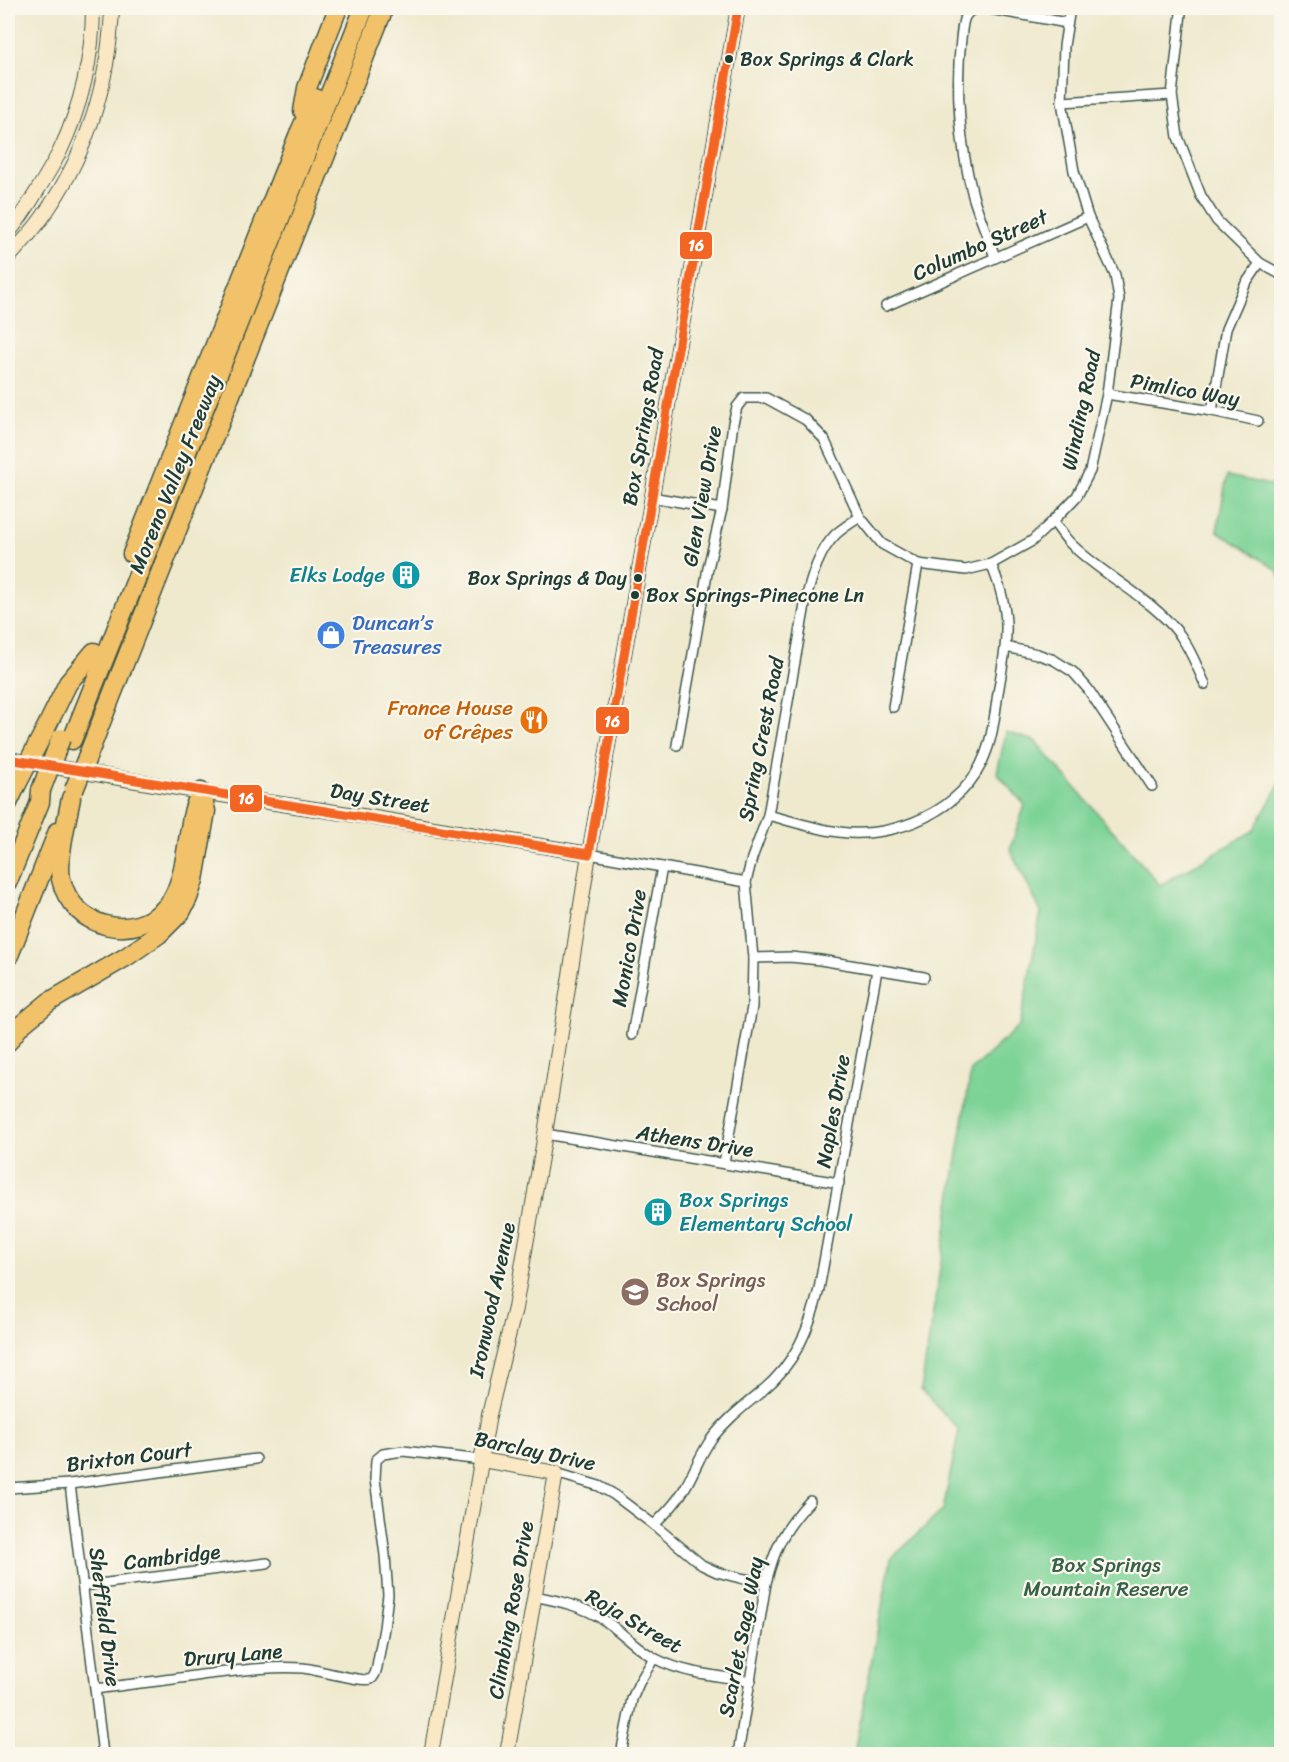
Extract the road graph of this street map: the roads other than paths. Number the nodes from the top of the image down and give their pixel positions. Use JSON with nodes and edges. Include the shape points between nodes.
{"nodes":[{"id":1,"x":93,"y":8,"type":"edge"},
{"id":2,"x":112,"y":8,"type":"edge"},
{"id":3,"x":338,"y":8,"type":"edge"},
{"id":4,"x":351,"y":8,"type":"edge"},
{"id":5,"x":364,"y":8,"type":"edge"},
{"id":6,"x":384,"y":8,"type":"edge"},
{"id":7,"x":738,"y":8,"type":"edge"},
{"id":8,"x":982,"y":8,"type":"edge"},
{"id":9,"x":1070,"y":8,"type":"edge"},
{"id":10,"x":1181,"y":13,"type":"dead end"},
{"id":11,"x":1067,"y":22,"type":"junction"},
{"id":12,"x":1172,"y":95,"type":"junction"},
{"id":13,"x":1062,"y":102,"type":"junction"},
{"id":14,"x":298,"y":136,"type":"junction"},
{"id":15,"x":1088,"y":217,"type":"junction"},
{"id":16,"x":8,"y":233,"type":"edge"},
{"id":17,"x":995,"y":257,"type":"junction"},
{"id":18,"x":8,"y":258,"type":"edge"},
{"id":19,"x":1260,"y":263,"type":"junction"},
{"id":20,"x":1281,"y":275,"type":"edge"},
{"id":21,"x":886,"y":306,"type":"dead end"},
{"id":22,"x":1107,"y":394,"type":"junction"},
{"id":23,"x":744,"y":398,"type":"joint"},
{"id":24,"x":1212,"y":411,"type":"junction"},
{"id":25,"x":1257,"y":421,"type":"dead end"},
{"id":26,"x":651,"y":497,"type":"junction"},
{"id":27,"x":722,"y":509,"type":"junction"},
{"id":28,"x":860,"y":517,"type":"junction"},
{"id":29,"x":1053,"y":521,"type":"junction"},
{"id":30,"x":918,"y":564,"type":"junction"},
{"id":31,"x":991,"y":564,"type":"junction"},
{"id":32,"x":1006,"y":647,"type":"junction"},
{"id":33,"x":94,"y":652,"type":"junction"},
{"id":34,"x":1205,"y":684,"type":"dead end"},
{"id":35,"x":893,"y":707,"type":"dead end"},
{"id":36,"x":66,"y":739,"type":"junction"},
{"id":37,"x":677,"y":745,"type":"dead end"},
{"id":38,"x":8,"y":759,"type":"edge"},
{"id":39,"x":1152,"y":786,"type":"dead end"},
{"id":40,"x":201,"y":792,"type":"junction"},
{"id":41,"x":72,"y":794,"type":"junction"},
{"id":42,"x":8,"y":803,"type":"edge"},
{"id":43,"x":768,"y":815,"type":"junction"},
{"id":44,"x":589,"y":854,"type":"junction"},
{"id":45,"x":662,"y":867,"type":"junction"},
{"id":46,"x":8,"y":881,"type":"edge"},
{"id":47,"x":746,"y":882,"type":"junction"},
{"id":48,"x":8,"y":958,"type":"edge"},
{"id":49,"x":753,"y":958,"type":"junction"},
{"id":50,"x":877,"y":970,"type":"junction"},
{"id":51,"x":924,"y":977,"type":"dead end"},
{"id":52,"x":632,"y":1035,"type":"dead end"},
{"id":53,"x":8,"y":1042,"type":"edge"},
{"id":54,"x":545,"y":1134,"type":"junction"},
{"id":55,"x":724,"y":1164,"type":"junction"},
{"id":56,"x":839,"y":1183,"type":"junction"},
{"id":57,"x":256,"y":1459,"type":"dead end"},
{"id":58,"x":482,"y":1460,"type":"junction"},
{"id":59,"x":556,"y":1473,"type":"junction"},
{"id":60,"x":70,"y":1484,"type":"junction"},
{"id":61,"x":8,"y":1488,"type":"edge"},
{"id":62,"x":810,"y":1501,"type":"dead end"},
{"id":63,"x":654,"y":1525,"type":"junction"},
{"id":64,"x":267,"y":1563,"type":"dead end"},
{"id":65,"x":766,"y":1583,"type":"junction"},
{"id":66,"x":83,"y":1586,"type":"junction"},
{"id":67,"x":534,"y":1596,"type":"junction"},
{"id":68,"x":654,"y":1658,"type":"junction"},
{"id":69,"x":371,"y":1679,"type":"joint"},
{"id":70,"x":751,"y":1681,"type":"junction"},
{"id":71,"x":96,"y":1689,"type":"junction"},
{"id":72,"x":104,"y":1755,"type":"edge"},
{"id":73,"x":431,"y":1755,"type":"edge"},
{"id":74,"x":507,"y":1755,"type":"edge"},
{"id":75,"x":621,"y":1755,"type":"edge"},
{"id":76,"x":738,"y":1755,"type":"edge"}],
"edges":[{"from":1,"to":16,"type":"main road","via":[[85,76],[68,132],[23,214]]},
{"from":2,"to":18,"type":"main road","via":[[101,89],[86,138],[70,174],[45,214]]},
{"from":3,"to":14,"type":"highway","via":[[307,88]]},
{"from":4,"to":14,"type":"highway","name":"Moreno Valley Freeway"},
{"from":5,"to":36,"type":"highway"},
{"from":6,"to":41,"type":"highway","name":"Moreno Valley Freeway","bridge":true},
{"from":7,"to":26,"type":"main road","name":"Box Springs Road"},
{"from":8,"to":11,"type":"street"},
{"from":8,"to":17,"type":"street","via":[[971,10],[962,29],[960,99],[971,185]]},
{"from":9,"to":11,"type":"street","name":"Winding Road"},
{"from":10,"to":12,"type":"street"},
{"from":11,"to":13,"type":"street","name":"Winding Road"},
{"from":12,"to":13,"type":"street"},
{"from":12,"to":19,"type":"street","via":[[1178,137],[1201,196],[1217,221]]},
{"from":13,"to":15,"type":"street","name":"Winding Road","via":[[1074,171]]},
{"from":14,"to":33,"type":"highway","name":"Moreno Valley Freeway"},
{"from":15,"to":17,"type":"street","name":"Columbo Street"},
{"from":15,"to":22,"type":"street","name":"Winding Road","via":[[1115,275],[1119,299]]},
{"from":17,"to":21,"type":"street","name":"Columbo Street"},
{"from":19,"to":20,"type":"street"},
{"from":19,"to":24,"type":"street","via":[[1245,285],[1226,329]]},
{"from":22,"to":24,"type":"street","name":"Pimlico Way"},
{"from":22,"to":29,"type":"street","name":"Winding Road","via":[[1090,471],[1077,496]]},
{"from":23,"to":27,"type":"street","name":"Glen View Drive","via":[[733,423]]},
{"from":23,"to":28,"type":"street","name":"Winding Road","via":[[766,398],[806,420],[824,439]]},
{"from":24,"to":25,"type":"street","name":"Pimlico Way"},
{"from":26,"to":27,"type":"street"},
{"from":26,"to":44,"type":"main road","name":"Box Springs Road"},
{"from":27,"to":37,"type":"street","name":"Glen View Drive"},
{"from":28,"to":30,"type":"street","name":"Winding Road","via":[[882,544]]},
{"from":28,"to":43,"type":"street","name":"Spring Crest Road","via":[[837,534],[814,570]]},
{"from":29,"to":31,"type":"street","name":"Winding Road","via":[[1032,541]]},
{"from":29,"to":34,"type":"street","via":[[1069,542],[1142,597],[1179,634]]},
{"from":30,"to":31,"type":"street","name":"Winding Road","via":[[966,570]]},
{"from":30,"to":35,"type":"street"},
{"from":31,"to":32,"type":"street","via":[[1005,603]]},
{"from":32,"to":39,"type":"street","via":[[1054,660],[1074,672]]},
{"from":32,"to":43,"type":"street","via":[[986,755],[974,778],[939,810],[887,831],[861,833],[839,832]]},
{"from":33,"to":36,"type":"highway","name":"Moreno Valley Freeway"},
{"from":33,"to":42,"type":"highway","bridge":true,"via":[[68,683]]},
{"from":36,"to":46,"type":"highway","name":"Moreno Valley Freeway","bridge":true},
{"from":38,"to":40,"type":"main road","name":"Day Street"},
{"from":40,"to":41,"type":"highway","via":[[193,810],[176,892],[149,921],[120,927],[91,919],[67,896],[60,874]]},
{"from":40,"to":44,"type":"main road","name":"Day Street"},
{"from":40,"to":53,"type":"highway","via":[[206,811],[194,880],[181,912],[159,934],[126,957],[49,1002],[20,1026]]},
{"from":41,"to":48,"type":"highway","name":"Moreno Valley Freeway"},
{"from":43,"to":47,"type":"street","name":"Spring Crest Road"},
{"from":44,"to":45,"type":"street","name":"Day Street"},
{"from":44,"to":54,"type":"main road","name":"Ironwood Avenue"},
{"from":45,"to":47,"type":"street","name":"Day Street"},
{"from":45,"to":52,"type":"street","name":"Monico Drive"},
{"from":47,"to":49,"type":"street","name":"Spring Crest Road"},
{"from":49,"to":50,"type":"street","via":[[790,957]]},
{"from":49,"to":55,"type":"street","name":"Spring Crest Road","via":[[752,1007]]},
{"from":50,"to":51,"type":"street"},
{"from":50,"to":56,"type":"street","name":"Naples Drive"},
{"from":54,"to":55,"type":"street","name":"Athens Drive"},
{"from":54,"to":58,"type":"main road","name":"Ironwood Avenue","via":[[515,1308]]},
{"from":55,"to":56,"type":"street","name":"Athens Drive"},
{"from":56,"to":63,"type":"street","name":"Naples Drive","via":[[813,1315],[800,1345],[780,1374],[725,1421],[710,1440],[675,1504]]},
{"from":57,"to":60,"type":"street","name":"Brixton Court"},
{"from":58,"to":59,"type":"main road","name":"Barclay Drive"},
{"from":58,"to":69,"type":"street","name":"Barclay Drive","via":[[403,1451],[383,1454],[376,1460],[388,1595],[377,1667]]},
{"from":58,"to":73,"type":"main road","name":"Ironwood Avenue"},
{"from":59,"to":63,"type":"street","name":"Barclay Drive","via":[[599,1486]]},
{"from":59,"to":67,"type":"main road","name":"Climbing Rose Drive"},
{"from":60,"to":61,"type":"street","name":"Brixton Court"},
{"from":60,"to":66,"type":"street","name":"Sheffield Drive"},
{"from":62,"to":65,"type":"street","name":"Scarlet Sage Way","via":[[780,1539]]},
{"from":63,"to":65,"type":"street","name":"Barclay Drive","via":[[702,1565]]},
{"from":64,"to":66,"type":"street","name":"Cambridge"},
{"from":65,"to":70,"type":"street","name":"Scarlet Sage Way"},
{"from":66,"to":71,"type":"street","name":"Sheffield Drive"},
{"from":67,"to":68,"type":"street","name":"Roja Street","via":[[587,1610]]},
{"from":67,"to":74,"type":"main road","name":"Climbing Rose Drive"},
{"from":68,"to":70,"type":"street","name":"Roja Street","via":[[684,1670]]},
{"from":68,"to":75,"type":"street","via":[[632,1699]]},
{"from":69,"to":71,"type":"street","name":"Drury Lane","via":[[281,1667]]},
{"from":70,"to":76,"type":"street","name":"Scarlet Sage Way"},
{"from":71,"to":72,"type":"street","name":"Sheffield Drive"}]}
